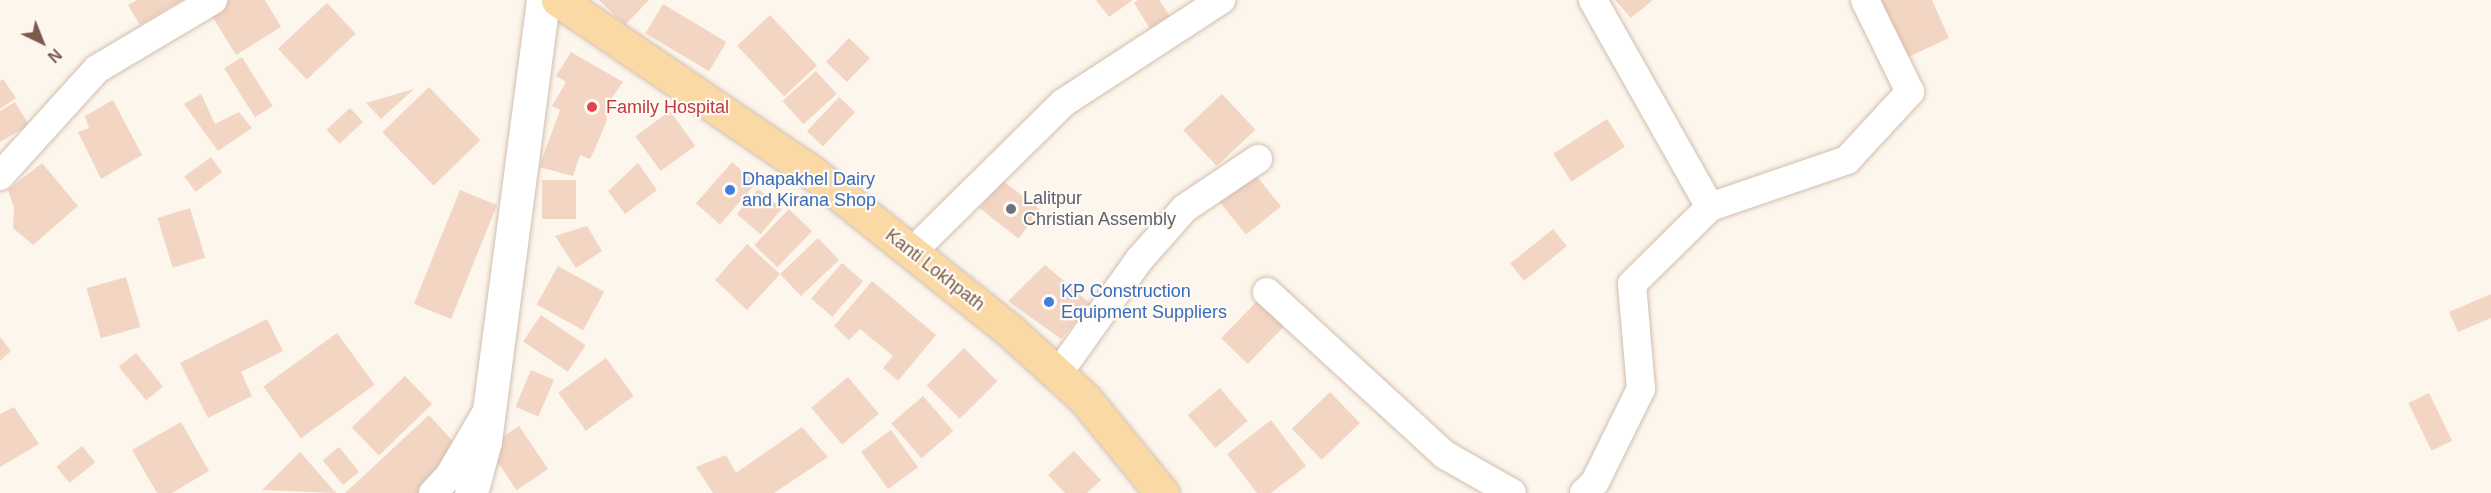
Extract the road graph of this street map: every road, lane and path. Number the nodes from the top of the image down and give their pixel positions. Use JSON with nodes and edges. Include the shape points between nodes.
{"nodes":[{"id":1,"x":213,"y":0,"type":"edge"},
{"id":2,"x":543,"y":0,"type":"edge"},
{"id":3,"x":558,"y":0,"type":"edge"},
{"id":4,"x":1221,"y":0,"type":"edge"},
{"id":5,"x":1593,"y":0,"type":"edge"},
{"id":6,"x":1865,"y":0,"type":"edge"},
{"id":7,"x":1258,"y":159,"type":"dead end"},
{"id":8,"x":0,"y":176,"type":"edge"},
{"id":9,"x":1710,"y":207,"type":"junction"},
{"id":10,"x":912,"y":252,"type":"junction"},
{"id":11,"x":1267,"y":292,"type":"dead end"},
{"id":12,"x":1058,"y":374,"type":"junction"},
{"id":13,"x":488,"y":411,"type":"junction"},
{"id":14,"x":433,"y":493,"type":"edge"},
{"id":15,"x":471,"y":493,"type":"edge"},
{"id":16,"x":1162,"y":493,"type":"edge"},
{"id":17,"x":1512,"y":493,"type":"edge"},
{"id":18,"x":1584,"y":493,"type":"edge"}],
"edges":[{"from":1,"to":8,"type":"street","via":[[97,69]]},
{"from":2,"to":13,"type":"main road"},
{"from":3,"to":10,"type":"main road","name":"Kanti Lokhpath","via":[[810,171]]},
{"from":4,"to":10,"type":"street","via":[[1063,103]]},
{"from":5,"to":9,"type":"street"},
{"from":6,"to":9,"type":"street","via":[[1910,92],[1846,160]]},
{"from":7,"to":12,"type":"street","via":[[1185,208],[1139,260]]},
{"from":9,"to":18,"type":"street","via":[[1632,284],[1641,389],[1595,482]]},
{"from":10,"to":12,"type":"main road","name":"Kanti Lokhpath"},
{"from":11,"to":17,"type":"street","via":[[1445,455]]},
{"from":12,"to":16,"type":"main road","name":"Kanti Lokhpath","via":[[1085,399]]},
{"from":13,"to":14,"type":"street","via":[[449,476]]},
{"from":13,"to":15,"type":"main road","via":[[485,441]]}]}
